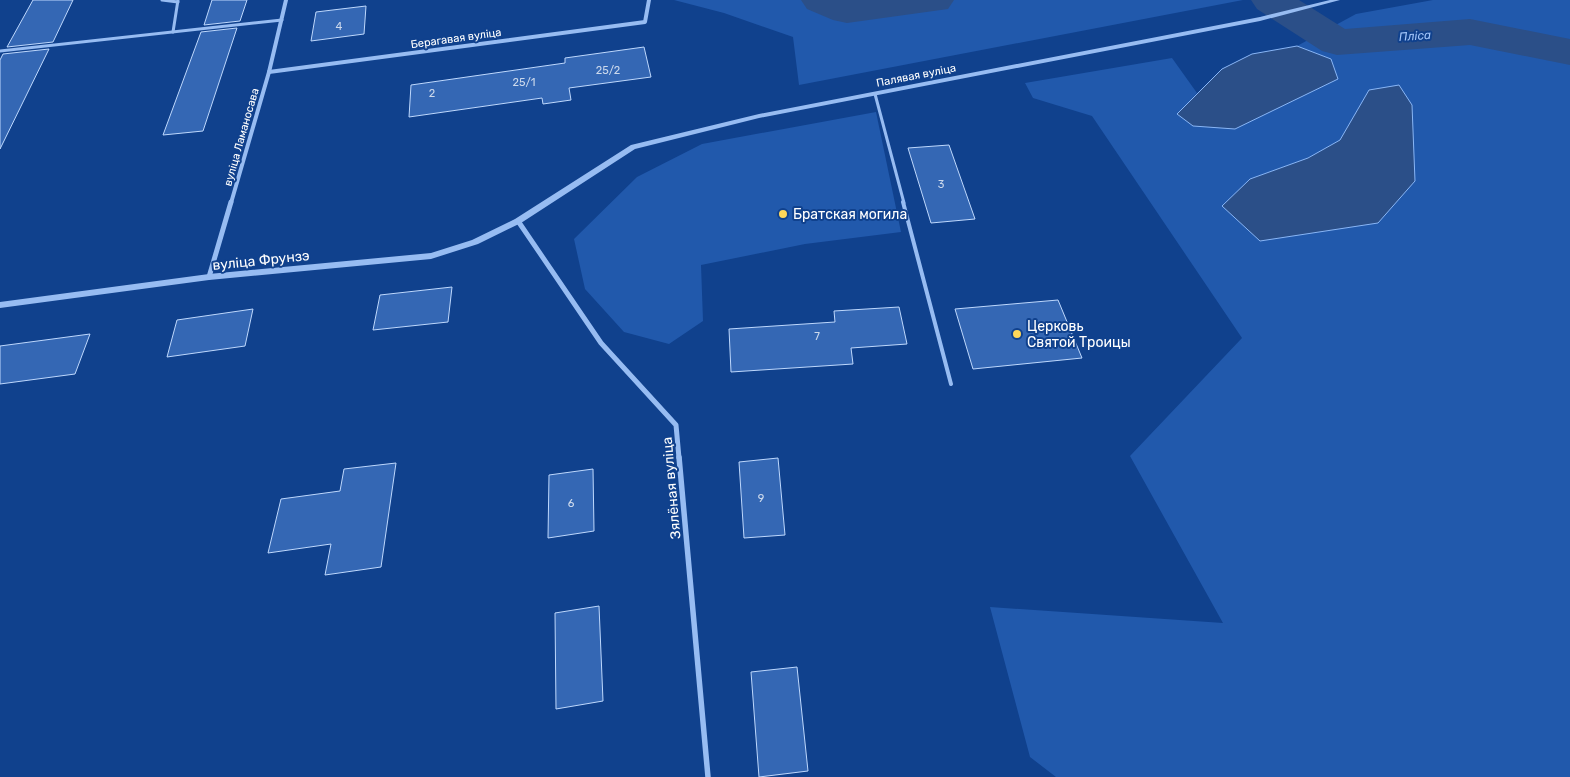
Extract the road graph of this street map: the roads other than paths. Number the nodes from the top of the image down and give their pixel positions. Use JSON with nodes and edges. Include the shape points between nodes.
{"nodes":[{"id":1,"x":162,"y":0,"type":"edge"},
{"id":2,"x":286,"y":0,"type":"edge"},
{"id":3,"x":650,"y":0,"type":"edge"},
{"id":4,"x":1337,"y":0,"type":"edge"},
{"id":5,"x":178,"y":1,"type":"edge"},
{"id":6,"x":1310,"y":6,"type":"joint"},
{"id":7,"x":1260,"y":19,"type":"joint"},
{"id":8,"x":282,"y":20,"type":"junction"},
{"id":9,"x":174,"y":32,"type":"junction"},
{"id":10,"x":0,"y":52,"type":"edge"},
{"id":11,"x":269,"y":72,"type":"junction"},
{"id":12,"x":875,"y":94,"type":"junction"},
{"id":13,"x":518,"y":221,"type":"junction"},
{"id":14,"x":209,"y":277,"type":"junction"},
{"id":15,"x":0,"y":305,"type":"edge"},
{"id":16,"x":951,"y":384,"type":"dead end"},
{"id":17,"x":708,"y":777,"type":"edge"}],
"edges":[{"from":1,"to":5,"type":"lane"},
{"from":2,"to":8,"type":"street","name":"вуліца Ламаносава"},
{"from":3,"to":11,"type":"street","name":"Берагавая вуліца","via":[[645,22]]},
{"from":4,"to":6,"type":"street","name":"Палявая вуліца"},
{"from":5,"to":9,"type":"lane"},
{"from":6,"to":7,"type":"street","name":"Палявая вуліца"},
{"from":7,"to":12,"type":"street","name":"Палявая вуліца"},
{"from":8,"to":9,"type":"lane"},
{"from":8,"to":11,"type":"street","name":"вуліца Ламаносава"},
{"from":9,"to":10,"type":"lane"},
{"from":11,"to":14,"type":"street","name":"вуліца Ламаносава"},
{"from":12,"to":13,"type":"street","name":"Палявая вуліца","via":[[759,116],[633,147]]},
{"from":12,"to":16,"type":"lane"},
{"from":13,"to":14,"type":"street","name":"вуліца Фрунзэ","via":[[475,242],[431,256]]},
{"from":13,"to":17,"type":"street","name":"Зялёная вуліца","via":[[601,343],[676,425]]},
{"from":14,"to":15,"type":"street","name":"вуліца Фрунзэ"}]}
